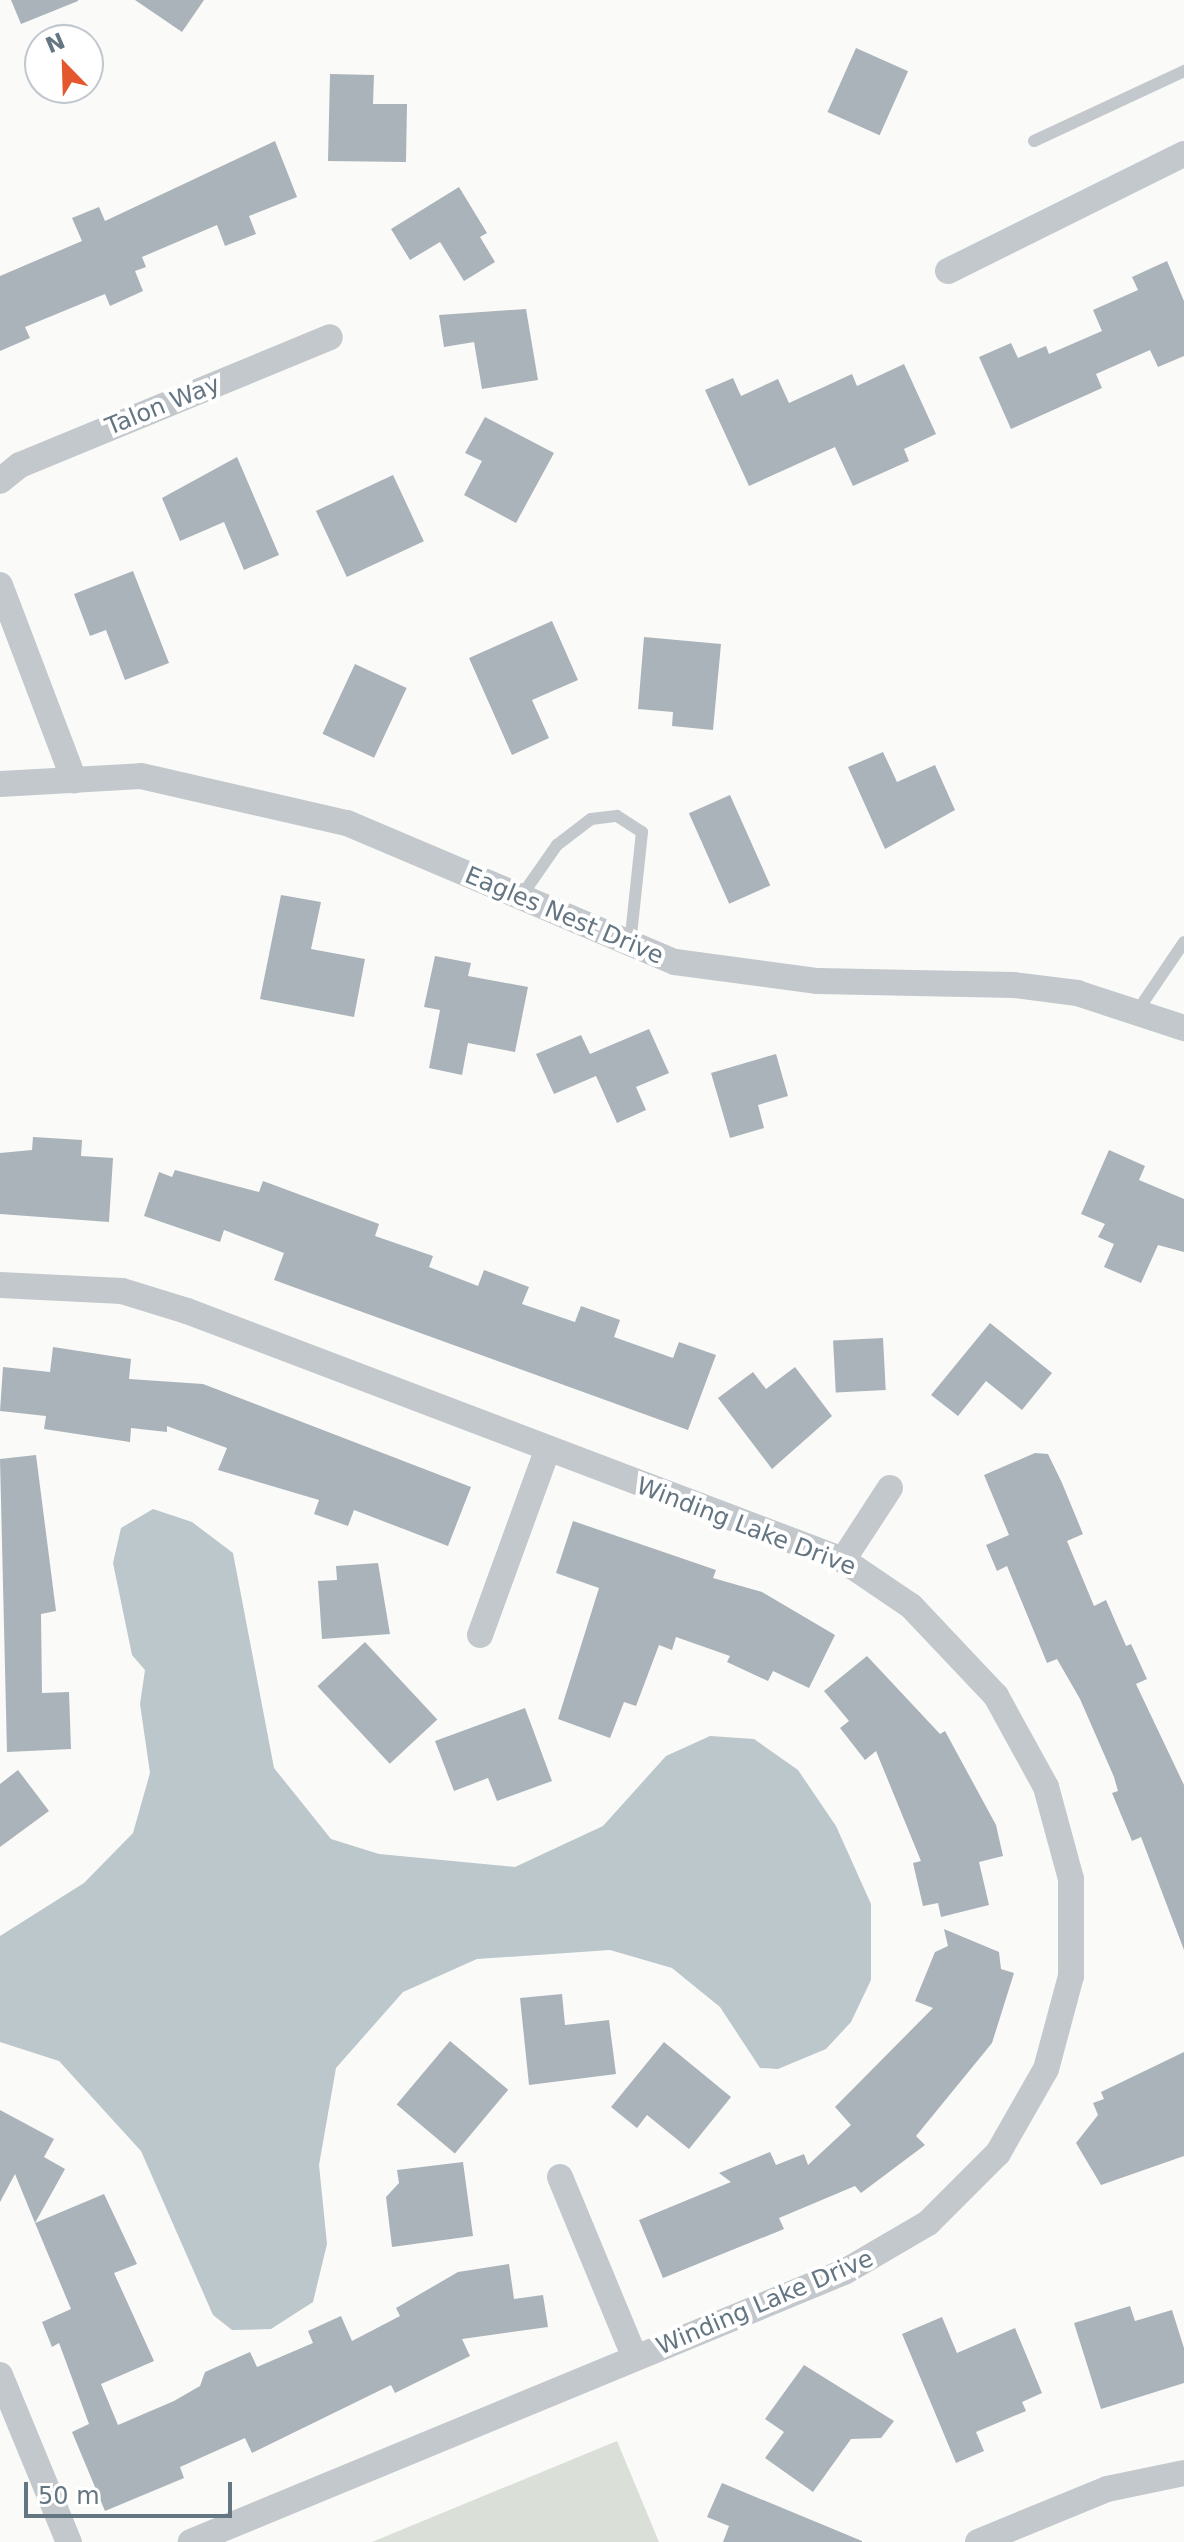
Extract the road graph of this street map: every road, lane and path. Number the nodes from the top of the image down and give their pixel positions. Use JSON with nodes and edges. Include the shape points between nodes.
{"nodes":[{"id":1,"x":1184,"y":71,"type":"edge"},
{"id":2,"x":1034,"y":141,"type":"dead end"},
{"id":3,"x":1184,"y":154,"type":"edge"},
{"id":4,"x":948,"y":271,"type":"dead end"},
{"id":5,"x":330,"y":337,"type":"dead end"},
{"id":6,"x":0,"y":481,"type":"edge"},
{"id":7,"x":0,"y":585,"type":"edge"},
{"id":8,"x":74,"y":780,"type":"junction"},
{"id":9,"x":0,"y":784,"type":"edge"},
{"id":10,"x":520,"y":898,"type":"junction"},
{"id":11,"x":1184,"y":942,"type":"edge"},
{"id":12,"x":630,"y":944,"type":"junction"},
{"id":13,"x":1138,"y":1010,"type":"junction"},
{"id":14,"x":1184,"y":1028,"type":"edge"},
{"id":15,"x":0,"y":1285,"type":"edge"},
{"id":16,"x":547,"y":1451,"type":"junction"},
{"id":17,"x":890,"y":1488,"type":"dead end"},
{"id":18,"x":843,"y":1560,"type":"junction"},
{"id":19,"x":480,"y":1635,"type":"dead end"},
{"id":20,"x":560,"y":2177,"type":"dead end"},
{"id":21,"x":635,"y":2358,"type":"junction"},
{"id":22,"x":0,"y":2375,"type":"edge"},
{"id":23,"x":1184,"y":2473,"type":"edge"},
{"id":24,"x":69,"y":2542,"type":"edge"},
{"id":25,"x":191,"y":2542,"type":"edge"},
{"id":26,"x":978,"y":2542,"type":"edge"}],
"edges":[{"from":1,"to":2,"type":"lane"},
{"from":3,"to":4,"type":"street"},
{"from":5,"to":6,"type":"street","name":"Talon Way","via":[[20,465]]},
{"from":7,"to":8,"type":"street"},
{"from":8,"to":9,"type":"street","name":"Eagles Nest Drive"},
{"from":8,"to":10,"type":"street","name":"Eagles Nest Drive","via":[[141,776],[347,823]]},
{"from":10,"to":12,"type":"street","name":"Eagles Nest Drive"},
{"from":10,"to":12,"type":"lane","via":[[557,845],[591,819],[617,816],[642,832]]},
{"from":11,"to":13,"type":"lane"},
{"from":12,"to":13,"type":"street","name":"Eagles Nest Drive","via":[[675,962],[818,981],[1014,985]]},
{"from":13,"to":14,"type":"street","name":"Eagles Nest Drive"},
{"from":15,"to":16,"type":"street","name":"Winding Lake Drive","via":[[122,1291]]},
{"from":16,"to":18,"type":"street","name":"Winding Lake Drive"},
{"from":16,"to":19,"type":"street"},
{"from":17,"to":18,"type":"street"},
{"from":18,"to":21,"type":"street","name":"Winding Lake Drive","via":[[911,1606],[956,1648],[1034,1762],[1071,1879],[1072,1952],[1062,2022],[1011,2133],[928,2223],[844,2272]]},
{"from":20,"to":21,"type":"street"},
{"from":21,"to":25,"type":"street","name":"Winding Lake Drive"},
{"from":22,"to":24,"type":"street"},
{"from":23,"to":26,"type":"street","via":[[1107,2489]]}]}
